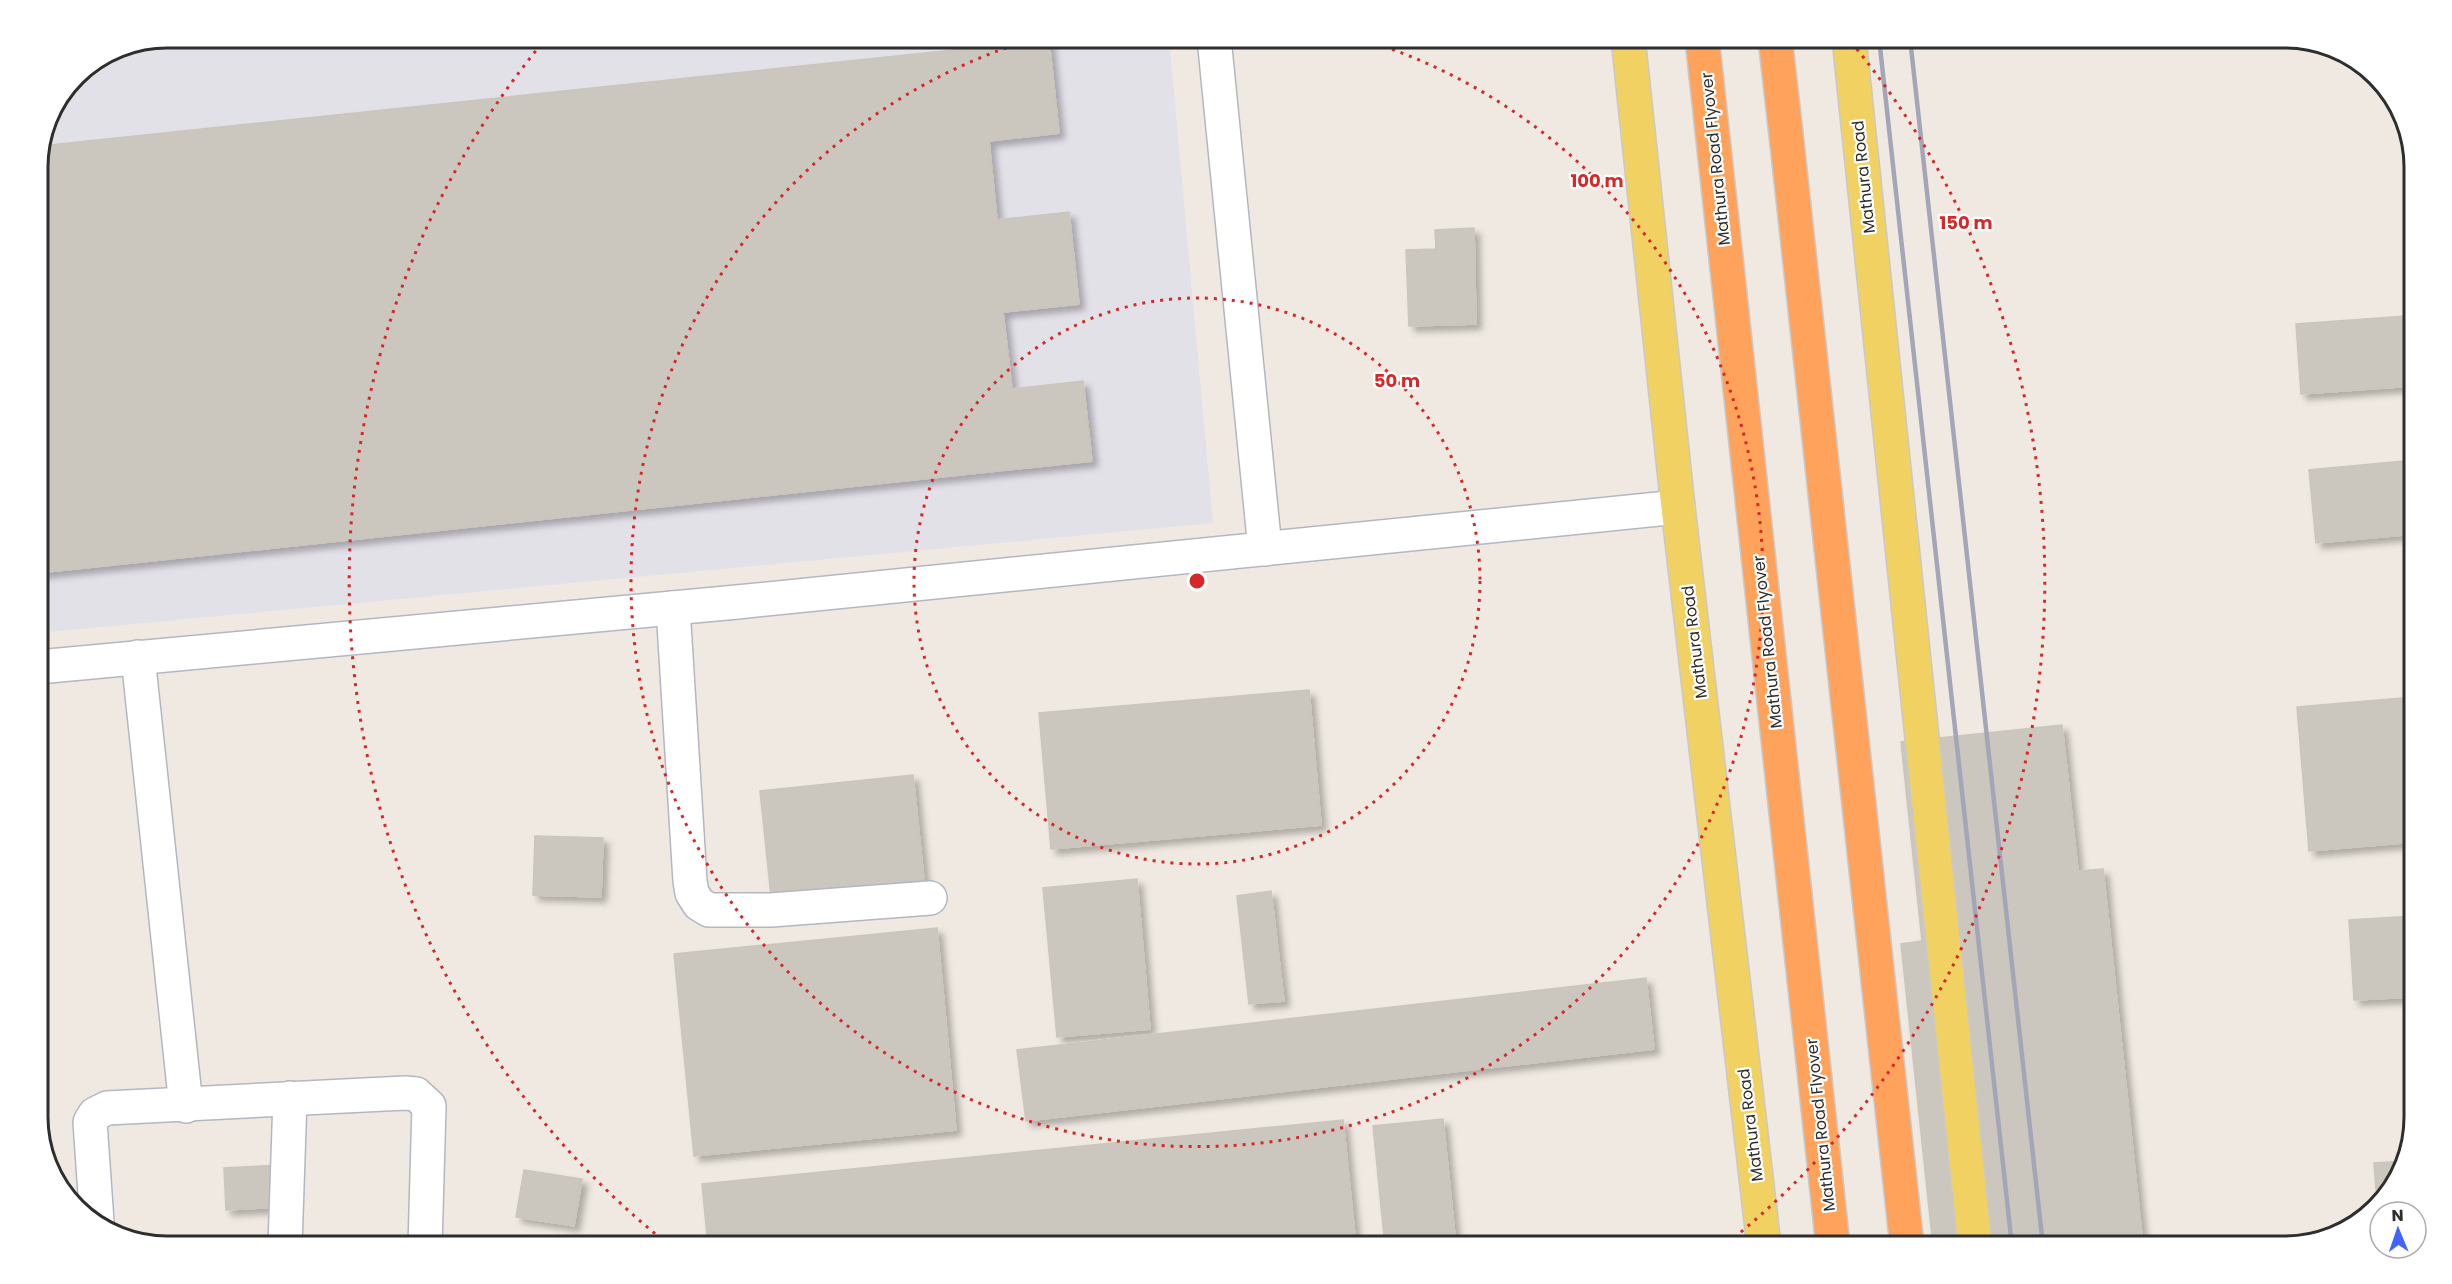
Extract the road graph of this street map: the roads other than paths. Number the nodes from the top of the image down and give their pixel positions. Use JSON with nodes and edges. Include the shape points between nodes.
{"nodes":[{"id":1,"x":1215,"y":48,"type":"edge"},
{"id":2,"x":1629,"y":48,"type":"edge"},
{"id":3,"x":1703,"y":48,"type":"edge"},
{"id":4,"x":1778,"y":48,"type":"edge"},
{"id":5,"x":1850,"y":48,"type":"edge"},
{"id":6,"x":1678,"y":507,"type":"junction"},
{"id":7,"x":1265,"y":549,"type":"junction"},
{"id":8,"x":673,"y":608,"type":"junction"},
{"id":9,"x":138,"y":657,"type":"junction"},
{"id":10,"x":48,"y":666,"type":"edge"},
{"id":11,"x":930,"y":898,"type":"dead end"},
{"id":12,"x":290,"y":1098,"type":"junction"},
{"id":13,"x":186,"y":1106,"type":"junction"},
{"id":14,"x":96,"y":1213,"type":"edge"},
{"id":15,"x":285,"y":1236,"type":"edge"},
{"id":16,"x":425,"y":1236,"type":"edge"},
{"id":17,"x":1763,"y":1236,"type":"edge"},
{"id":18,"x":1832,"y":1236,"type":"edge"},
{"id":19,"x":1906,"y":1236,"type":"edge"},
{"id":20,"x":1974,"y":1236,"type":"edge"}],
"edges":[{"from":1,"to":7,"type":"street"},
{"from":2,"to":6,"type":"main road","name":"Mathura Road"},
{"from":3,"to":18,"type":"highway","name":"Mathura Road Flyover","bridge":true},
{"from":4,"to":19,"type":"highway","bridge":true},
{"from":5,"to":20,"type":"main road","name":"Mathura Road"},
{"from":6,"to":7,"type":"street"},
{"from":6,"to":17,"type":"main road","name":"Mathura Road"},
{"from":7,"to":8,"type":"street"},
{"from":8,"to":9,"type":"street"},
{"from":8,"to":11,"type":"street","via":[[690,881],[699,904],[709,910],[771,910]]},
{"from":9,"to":10,"type":"street"},
{"from":9,"to":13,"type":"street"},
{"from":12,"to":13,"type":"street"},
{"from":12,"to":15,"type":"street"},
{"from":12,"to":16,"type":"street","via":[[405,1093],[423,1099],[429,1106]]},
{"from":13,"to":14,"type":"street","via":[[107,1108],[95,1114],[90,1122]]}]}
